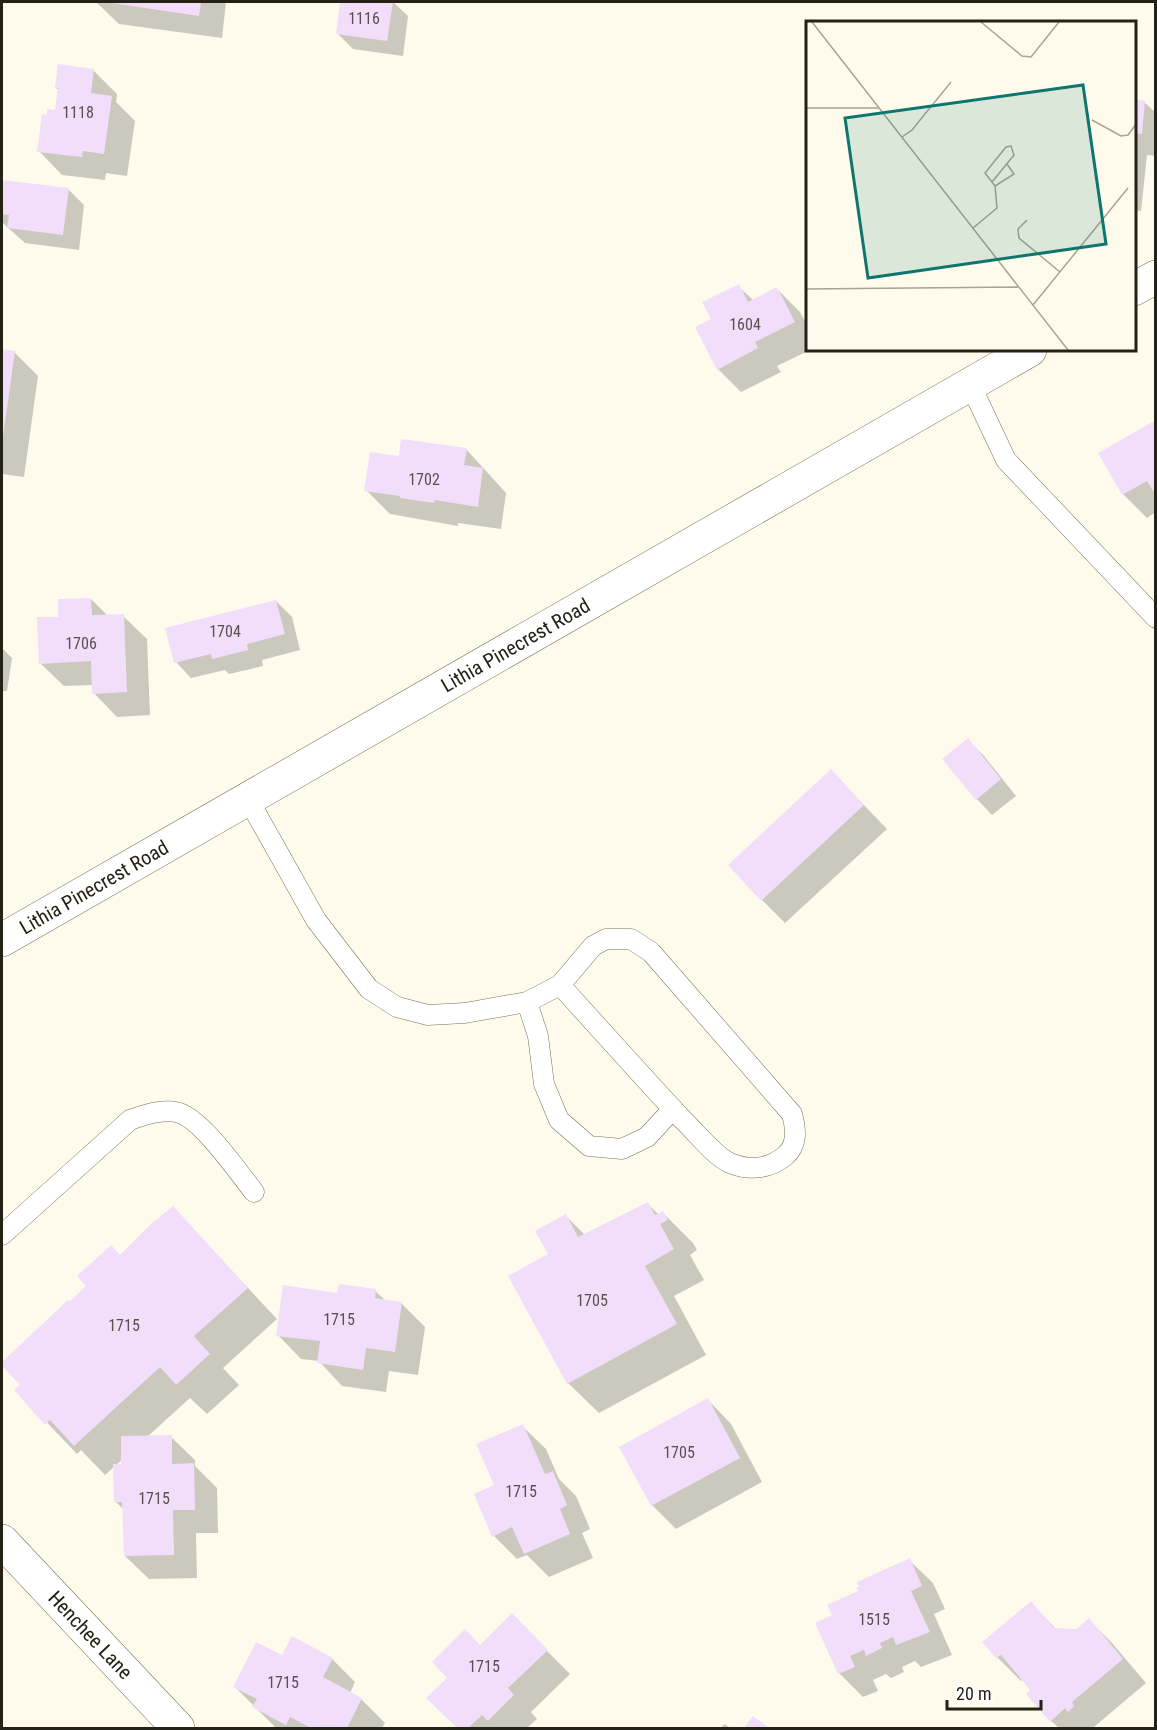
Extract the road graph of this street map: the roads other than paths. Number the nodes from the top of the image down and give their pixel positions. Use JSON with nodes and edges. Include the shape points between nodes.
{"nodes":[{"id":1,"x":1155,"y":277,"type":"edge"},
{"id":2,"x":1136,"y":288,"type":"edge"},
{"id":3,"x":1028,"y":351,"type":"edge"},
{"id":4,"x":970,"y":384,"type":"junction"},
{"id":5,"x":1155,"y":618,"type":"edge"},
{"id":6,"x":248,"y":799,"type":"junction"},
{"id":7,"x":2,"y":940,"type":"edge"},
{"id":8,"x":560,"y":985,"type":"junction"},
{"id":9,"x":527,"y":1002,"type":"junction"},
{"id":10,"x":673,"y":1109,"type":"junction"},
{"id":11,"x":254,"y":1192,"type":"dead end"},
{"id":12,"x":2,"y":1235,"type":"edge"},
{"id":13,"x":2,"y":1541,"type":"edge"},
{"id":14,"x":178,"y":1728,"type":"edge"}],
"edges":[{"from":1,"to":2,"type":"main road"},
{"from":3,"to":4,"type":"main road","name":"Lithia Pinecrest Road"},
{"from":4,"to":5,"type":"lane","via":[[1006,460]]},
{"from":4,"to":6,"type":"main road","name":"Lithia Pinecrest Road"},
{"from":6,"to":7,"type":"main road","name":"Lithia Pinecrest Road"},
{"from":6,"to":9,"type":"lane","via":[[316,920],[369,989],[397,1007],[428,1015],[465,1014]]},
{"from":8,"to":9,"type":"lane"},
{"from":8,"to":10,"type":"lane"},
{"from":8,"to":10,"type":"lane","via":[[593,945],[606,939],[631,939],[651,952],[792,1114],[796,1130],[791,1150],[775,1164],[751,1169],[728,1162]]},
{"from":9,"to":10,"type":"lane","via":[[538,1036],[544,1084],[559,1120],[589,1146],[622,1149],[647,1137]]},
{"from":11,"to":12,"type":"lane","via":[[198,1123],[177,1112],[152,1113],[130,1120]]},
{"from":13,"to":14,"type":"main road","name":"Henchee Lane"}]}
